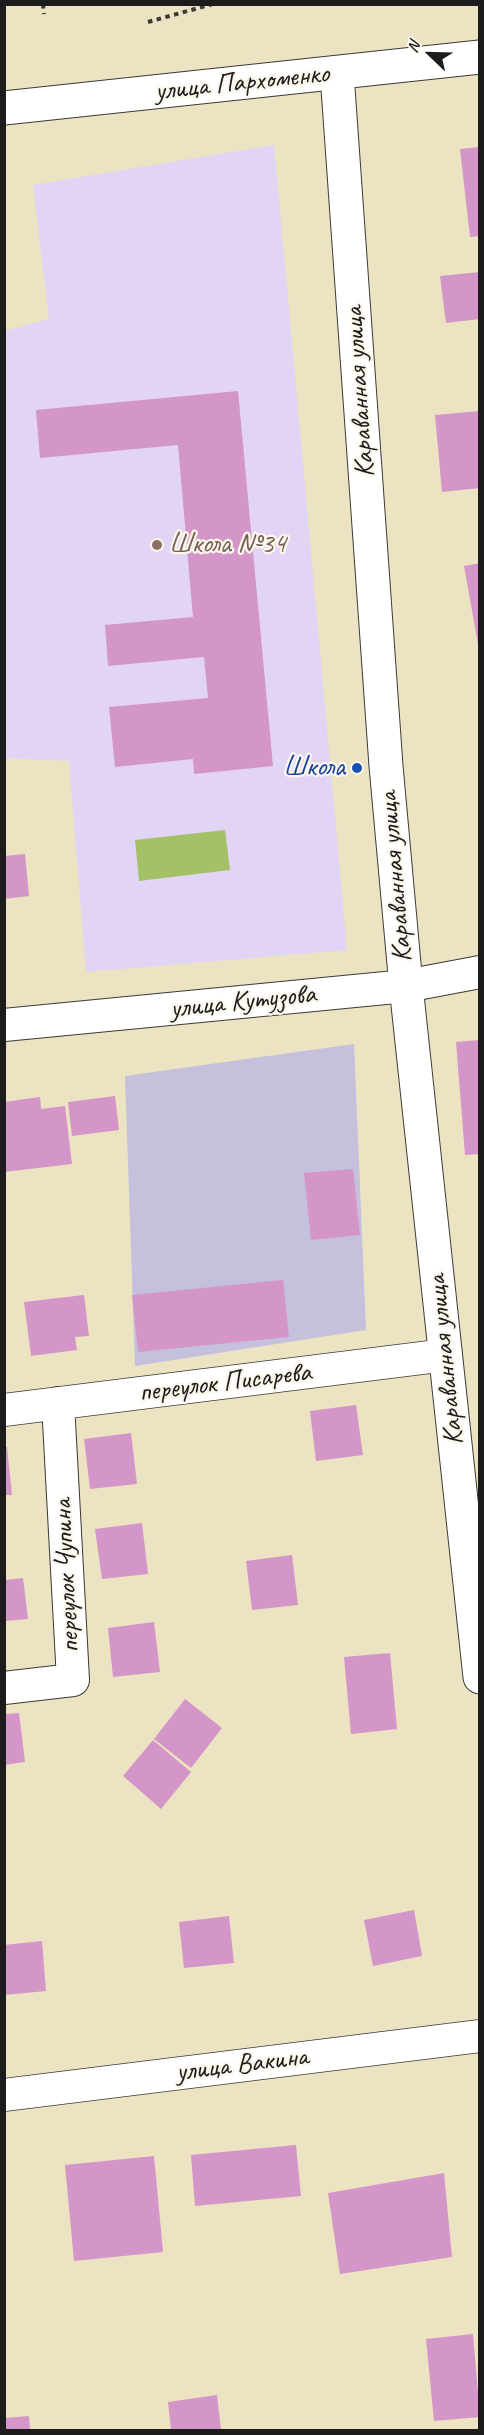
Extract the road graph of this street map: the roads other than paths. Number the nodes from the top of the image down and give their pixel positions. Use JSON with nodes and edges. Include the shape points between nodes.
{"nodes":[{"id":1,"x":480,"y":57,"type":"edge"},
{"id":2,"x":337,"y":74,"type":"junction"},
{"id":3,"x":4,"y":108,"type":"edge"},
{"id":4,"x":480,"y":972,"type":"edge"},
{"id":5,"x":406,"y":986,"type":"junction"},
{"id":6,"x":4,"y":1025,"type":"edge"},
{"id":7,"x":446,"y":1355,"type":"junction"},
{"id":8,"x":58,"y":1403,"type":"junction"},
{"id":9,"x":4,"y":1410,"type":"edge"},
{"id":10,"x":480,"y":1677,"type":"edge"},
{"id":11,"x":4,"y":1688,"type":"edge"},
{"id":12,"x":480,"y":2036,"type":"edge"},
{"id":13,"x":4,"y":2095,"type":"edge"}],
"edges":[{"from":1,"to":2,"type":"street","name":"улица Пархоменко"},
{"from":2,"to":3,"type":"street","name":"улица Пархоменко"},
{"from":2,"to":5,"type":"street","name":"Караванная улица","via":[[386,766]]},
{"from":4,"to":5,"type":"street","name":"улица Кутузова"},
{"from":5,"to":6,"type":"street","name":"улица Кутузова"},
{"from":5,"to":7,"type":"street","name":"Караванная улица"},
{"from":7,"to":8,"type":"street","name":"переулок Писарева"},
{"from":7,"to":10,"type":"street","name":"Караванная улица"},
{"from":8,"to":9,"type":"street","name":"переулок Писарева"},
{"from":8,"to":11,"type":"street","name":"переулок Чупина","via":[[73,1680]]},
{"from":12,"to":13,"type":"street","name":"улица Вакина"}]}
